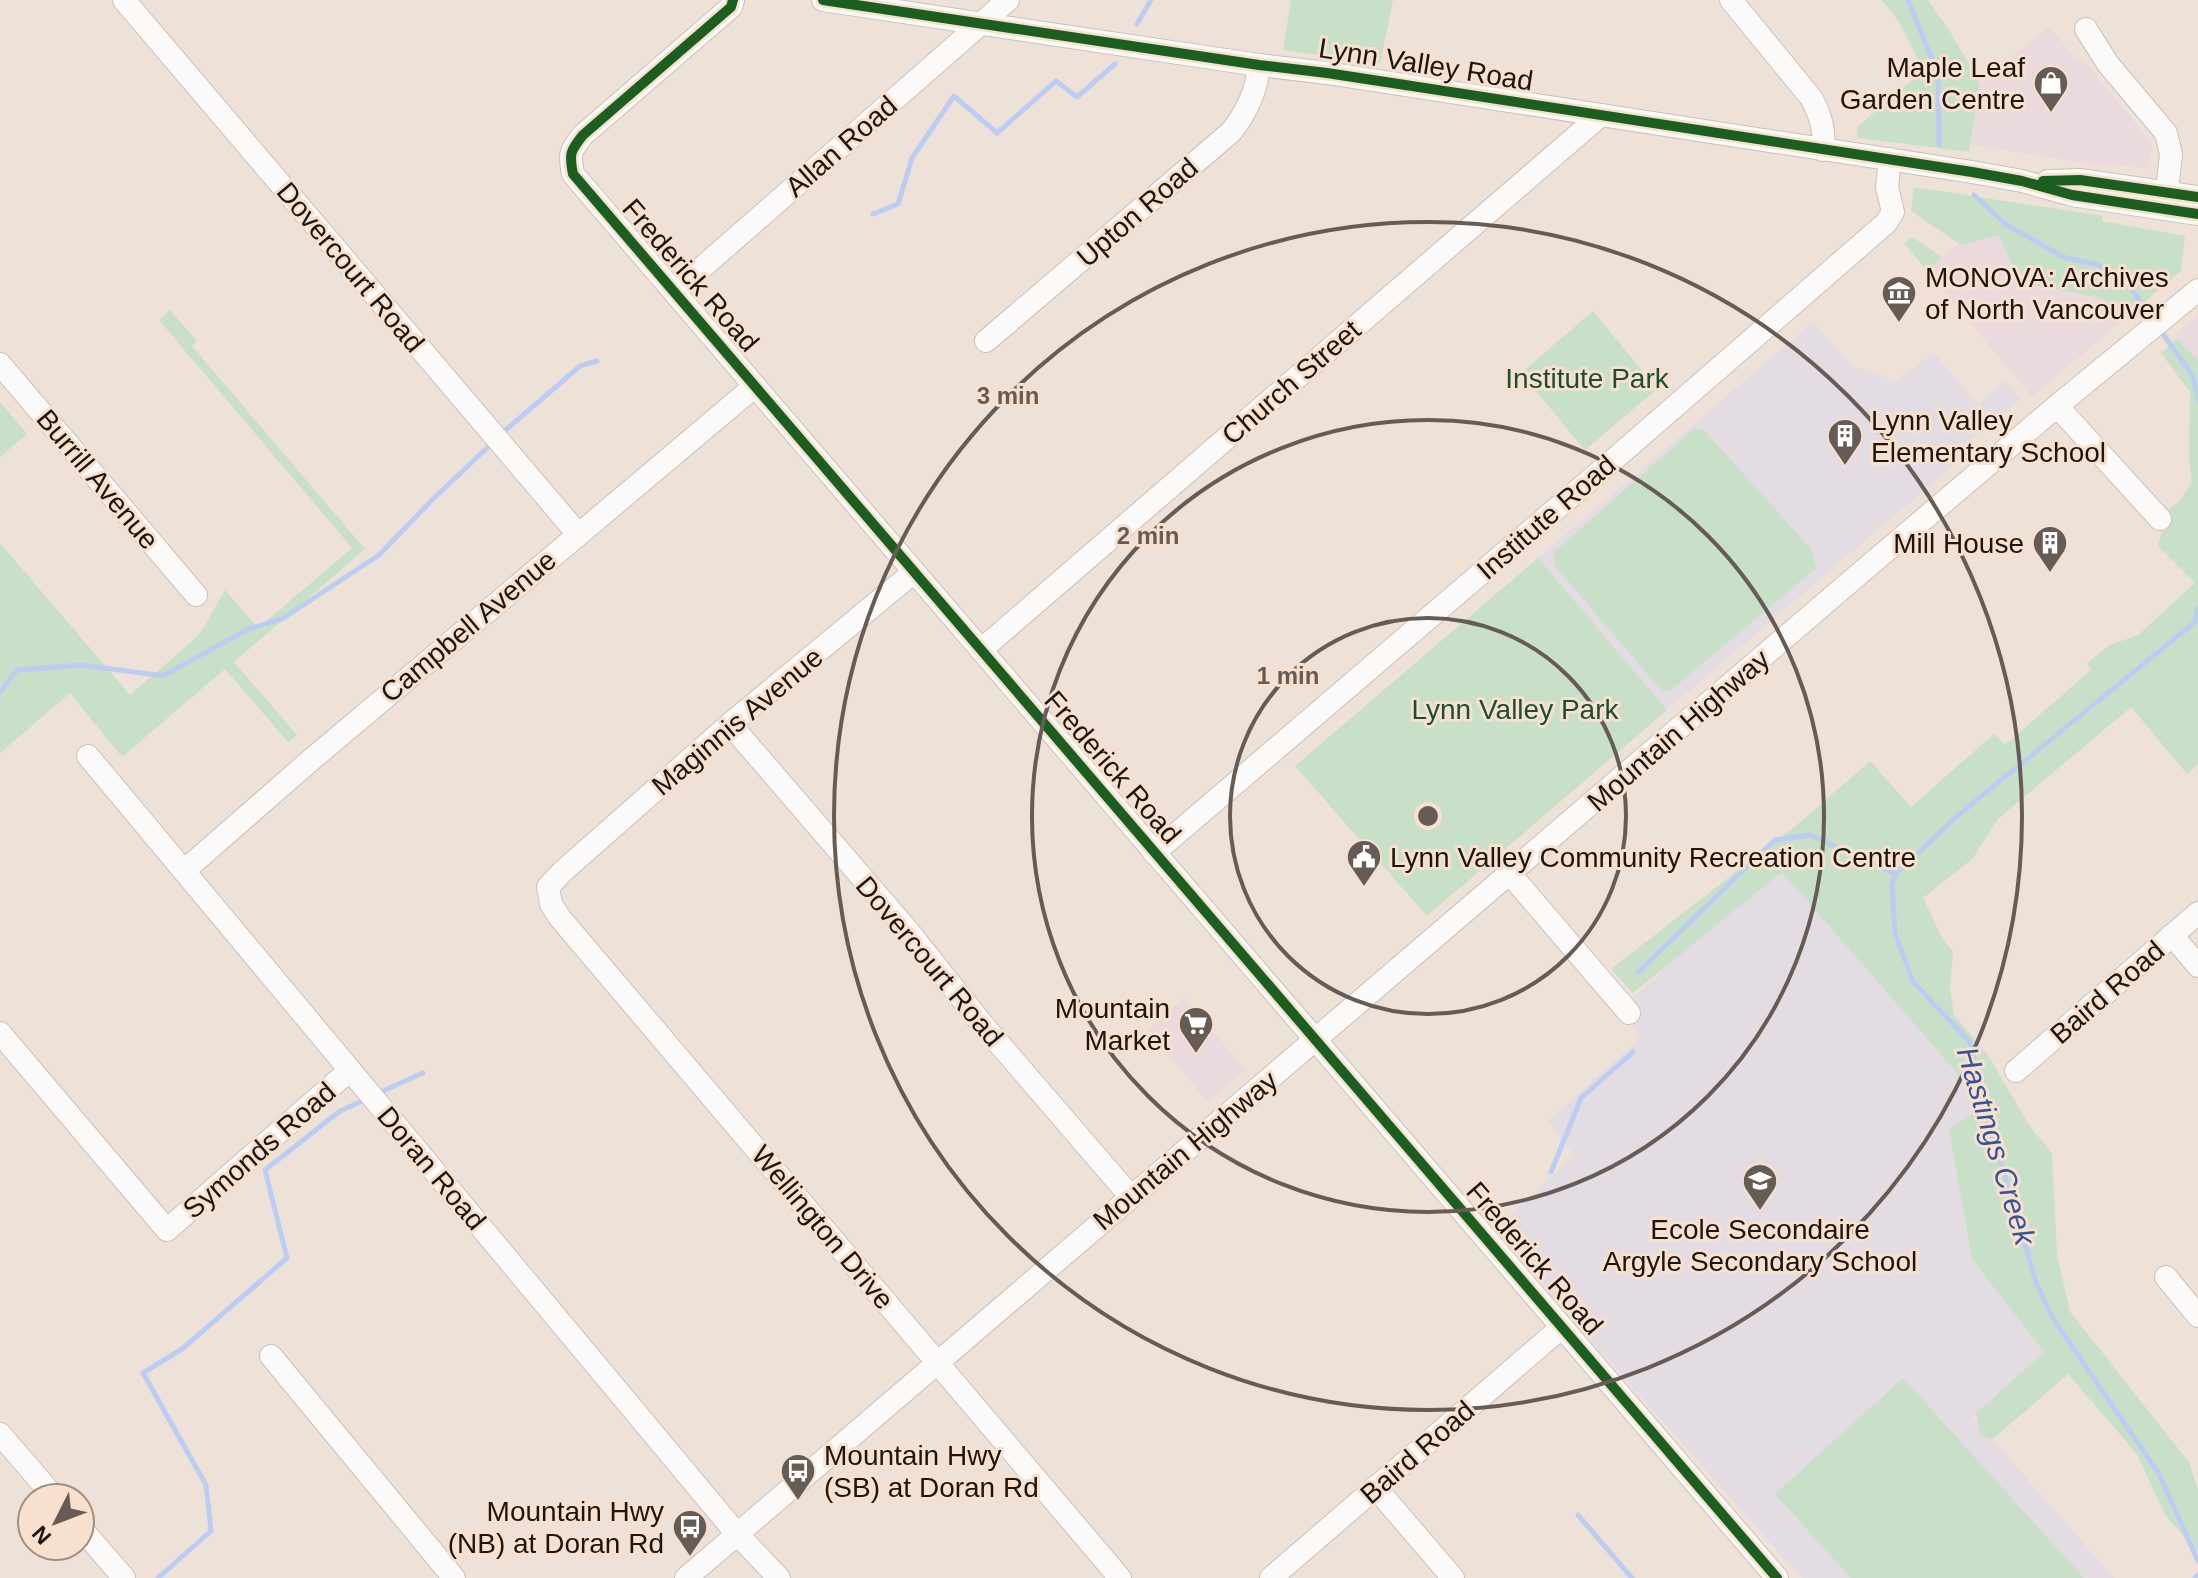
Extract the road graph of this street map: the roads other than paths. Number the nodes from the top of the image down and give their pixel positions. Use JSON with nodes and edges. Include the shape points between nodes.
{"nodes":[{"id":1,"x":124,"y":0,"type":"edge"},
{"id":2,"x":733,"y":0,"type":"edge"},
{"id":3,"x":823,"y":0,"type":"edge"},
{"id":4,"x":1008,"y":0,"type":"edge"},
{"id":5,"x":1731,"y":0,"type":"edge"},
{"id":6,"x":869,"y":3,"type":"edge"},
{"id":7,"x":981,"y":23,"type":"junction"},
{"id":8,"x":2086,"y":29,"type":"dead end"},
{"id":9,"x":1259,"y":65,"type":"junction"},
{"id":10,"x":1601,"y":115,"type":"junction"},
{"id":11,"x":1823,"y":150,"type":"junction"},
{"id":12,"x":1890,"y":159,"type":"junction"},
{"id":13,"x":2198,"y":197,"type":"edge"},
{"id":14,"x":2166,"y":200,"type":"junction"},
{"id":15,"x":2198,"y":214,"type":"edge"},
{"id":16,"x":2198,"y":290,"type":"edge"},
{"id":17,"x":674,"y":292,"type":"junction"},
{"id":18,"x":986,"y":341,"type":"dead end"},
{"id":19,"x":0,"y":364,"type":"edge"},
{"id":20,"x":755,"y":386,"type":"junction"},
{"id":21,"x":2057,"y":406,"type":"junction"},
{"id":22,"x":2160,"y":519,"type":"dead end"},
{"id":23,"x":578,"y":534,"type":"junction"},
{"id":24,"x":914,"y":572,"type":"junction"},
{"id":25,"x":196,"y":595,"type":"dead end"},
{"id":26,"x":981,"y":650,"type":"junction"},
{"id":27,"x":730,"y":724,"type":"junction"},
{"id":28,"x":88,"y":756,"type":"dead end"},
{"id":29,"x":1154,"y":853,"type":"junction"},
{"id":30,"x":185,"y":870,"type":"junction"},
{"id":31,"x":562,"y":872,"type":"joint"},
{"id":32,"x":1510,"y":874,"type":"junction"},
{"id":33,"x":2198,"y":913,"type":"edge"},
{"id":34,"x":2172,"y":935,"type":"junction"},
{"id":35,"x":2198,"y":966,"type":"edge"},
{"id":36,"x":1629,"y":1013,"type":"dead end"},
{"id":37,"x":0,"y":1033,"type":"edge"},
{"id":38,"x":1316,"y":1040,"type":"junction"},
{"id":39,"x":350,"y":1070,"type":"junction"},
{"id":40,"x":2016,"y":1071,"type":"dead end"},
{"id":41,"x":1131,"y":1197,"type":"junction"},
{"id":42,"x":2166,"y":1277,"type":"dead end"},
{"id":43,"x":2198,"y":1316,"type":"edge"},
{"id":44,"x":1562,"y":1327,"type":"junction"},
{"id":45,"x":271,"y":1356,"type":"dead end"},
{"id":46,"x":936,"y":1362,"type":"junction"},
{"id":47,"x":0,"y":1434,"type":"edge"},
{"id":48,"x":41,"y":1482,"type":"edge"},
{"id":49,"x":1375,"y":1487,"type":"junction"},
{"id":50,"x":737,"y":1534,"type":"junction"},
{"id":51,"x":96,"y":1546,"type":"edge"},
{"id":52,"x":124,"y":1578,"type":"edge"},
{"id":53,"x":454,"y":1578,"type":"edge"},
{"id":54,"x":686,"y":1578,"type":"edge"},
{"id":55,"x":779,"y":1578,"type":"edge"},
{"id":56,"x":1120,"y":1578,"type":"edge"},
{"id":57,"x":1271,"y":1578,"type":"edge"},
{"id":58,"x":1453,"y":1578,"type":"edge"},
{"id":59,"x":1777,"y":1578,"type":"edge"}],
"edges":[{"from":1,"to":23,"type":"street","name":"Dovercourt Road"},
{"from":2,"to":17,"type":"street","name":"Frederick Road","via":[[729,9],[583,135],[570,157],[573,174]]},
{"from":3,"to":6,"type":"street","name":"Lynn Valley Road"},
{"from":4,"to":7,"type":"street","name":"Allan Road"},
{"from":5,"to":11,"type":"street","via":[[1812,99],[1821,117]]},
{"from":6,"to":7,"type":"street","name":"Lynn Valley Road"},
{"from":7,"to":9,"type":"street","name":"Lynn Valley Road"},
{"from":7,"to":17,"type":"street","name":"Allan Road"},
{"from":8,"to":14,"type":"street","via":[[2166,133],[2171,154]]},
{"from":9,"to":10,"type":"street","name":"Lynn Valley Road"},
{"from":9,"to":18,"type":"street","name":"Upton Road","via":[[1252,97],[1231,132]]},
{"from":10,"to":11,"type":"street","name":"Lynn Valley Road"},
{"from":10,"to":26,"type":"street","name":"Church Street"},
{"from":11,"to":12,"type":"street","name":"Lynn Valley Road"},
{"from":12,"to":14,"type":"street","name":"Lynn Valley Road","via":[[2022,181],[2080,180]]},
{"from":12,"to":29,"type":"street","name":"Institute Road","via":[[1887,187],[1893,212],[1886,223]]},
{"from":13,"to":14,"type":"street","name":"Lynn Valley Road"},
{"from":14,"to":15,"type":"street","name":"Lynn Valley Road"},
{"from":16,"to":21,"type":"street","name":"Mountain Highway"},
{"from":17,"to":20,"type":"street","name":"Frederick Road"},
{"from":19,"to":25,"type":"street","name":"Burrill Avenue"},
{"from":20,"to":23,"type":"street","name":"Campbell Avenue"},
{"from":20,"to":24,"type":"street","name":"Frederick Road"},
{"from":21,"to":22,"type":"street"},
{"from":21,"to":32,"type":"street","name":"Mountain Highway"},
{"from":23,"to":30,"type":"street","name":"Campbell Avenue"},
{"from":24,"to":26,"type":"street","name":"Frederick Road"},
{"from":24,"to":27,"type":"street","name":"Maginnis Avenue"},
{"from":26,"to":29,"type":"street","name":"Frederick Road"},
{"from":27,"to":31,"type":"street","name":"Maginnis Avenue"},
{"from":27,"to":41,"type":"street","name":"Dovercourt Road"},
{"from":28,"to":30,"type":"street","name":"Doran Road"},
{"from":29,"to":38,"type":"street","name":"Frederick Road"},
{"from":30,"to":39,"type":"street","name":"Doran Road"},
{"from":31,"to":46,"type":"street","name":"Wellington Drive","via":[[548,887],[560,918]]},
{"from":32,"to":36,"type":"street"},
{"from":32,"to":38,"type":"street","name":"Mountain Highway"},
{"from":33,"to":34,"type":"street","name":"Baird Road"},
{"from":34,"to":35,"type":"street"},
{"from":34,"to":40,"type":"street","name":"Baird Road"},
{"from":37,"to":39,"type":"street","name":"Symonds Road","via":[[167,1230]]},
{"from":38,"to":41,"type":"street","name":"Mountain Highway"},
{"from":38,"to":44,"type":"street","name":"Frederick Road"},
{"from":39,"to":50,"type":"street","name":"Doran Road"},
{"from":41,"to":46,"type":"street","name":"Mountain Highway"},
{"from":42,"to":43,"type":"street"},
{"from":44,"to":49,"type":"street","name":"Baird Road"},
{"from":44,"to":59,"type":"street","name":"Frederick Road"},
{"from":45,"to":53,"type":"street"},
{"from":46,"to":50,"type":"street","name":"Mountain Highway"},
{"from":46,"to":56,"type":"street","name":"Wellington Drive"},
{"from":47,"to":48,"type":"street"},
{"from":49,"to":57,"type":"street","name":"Baird Road"},
{"from":49,"to":58,"type":"street"},
{"from":50,"to":54,"type":"street","name":"Mountain Highway"},
{"from":50,"to":55,"type":"street","name":"Doran Road"},
{"from":51,"to":52,"type":"street"}]}
